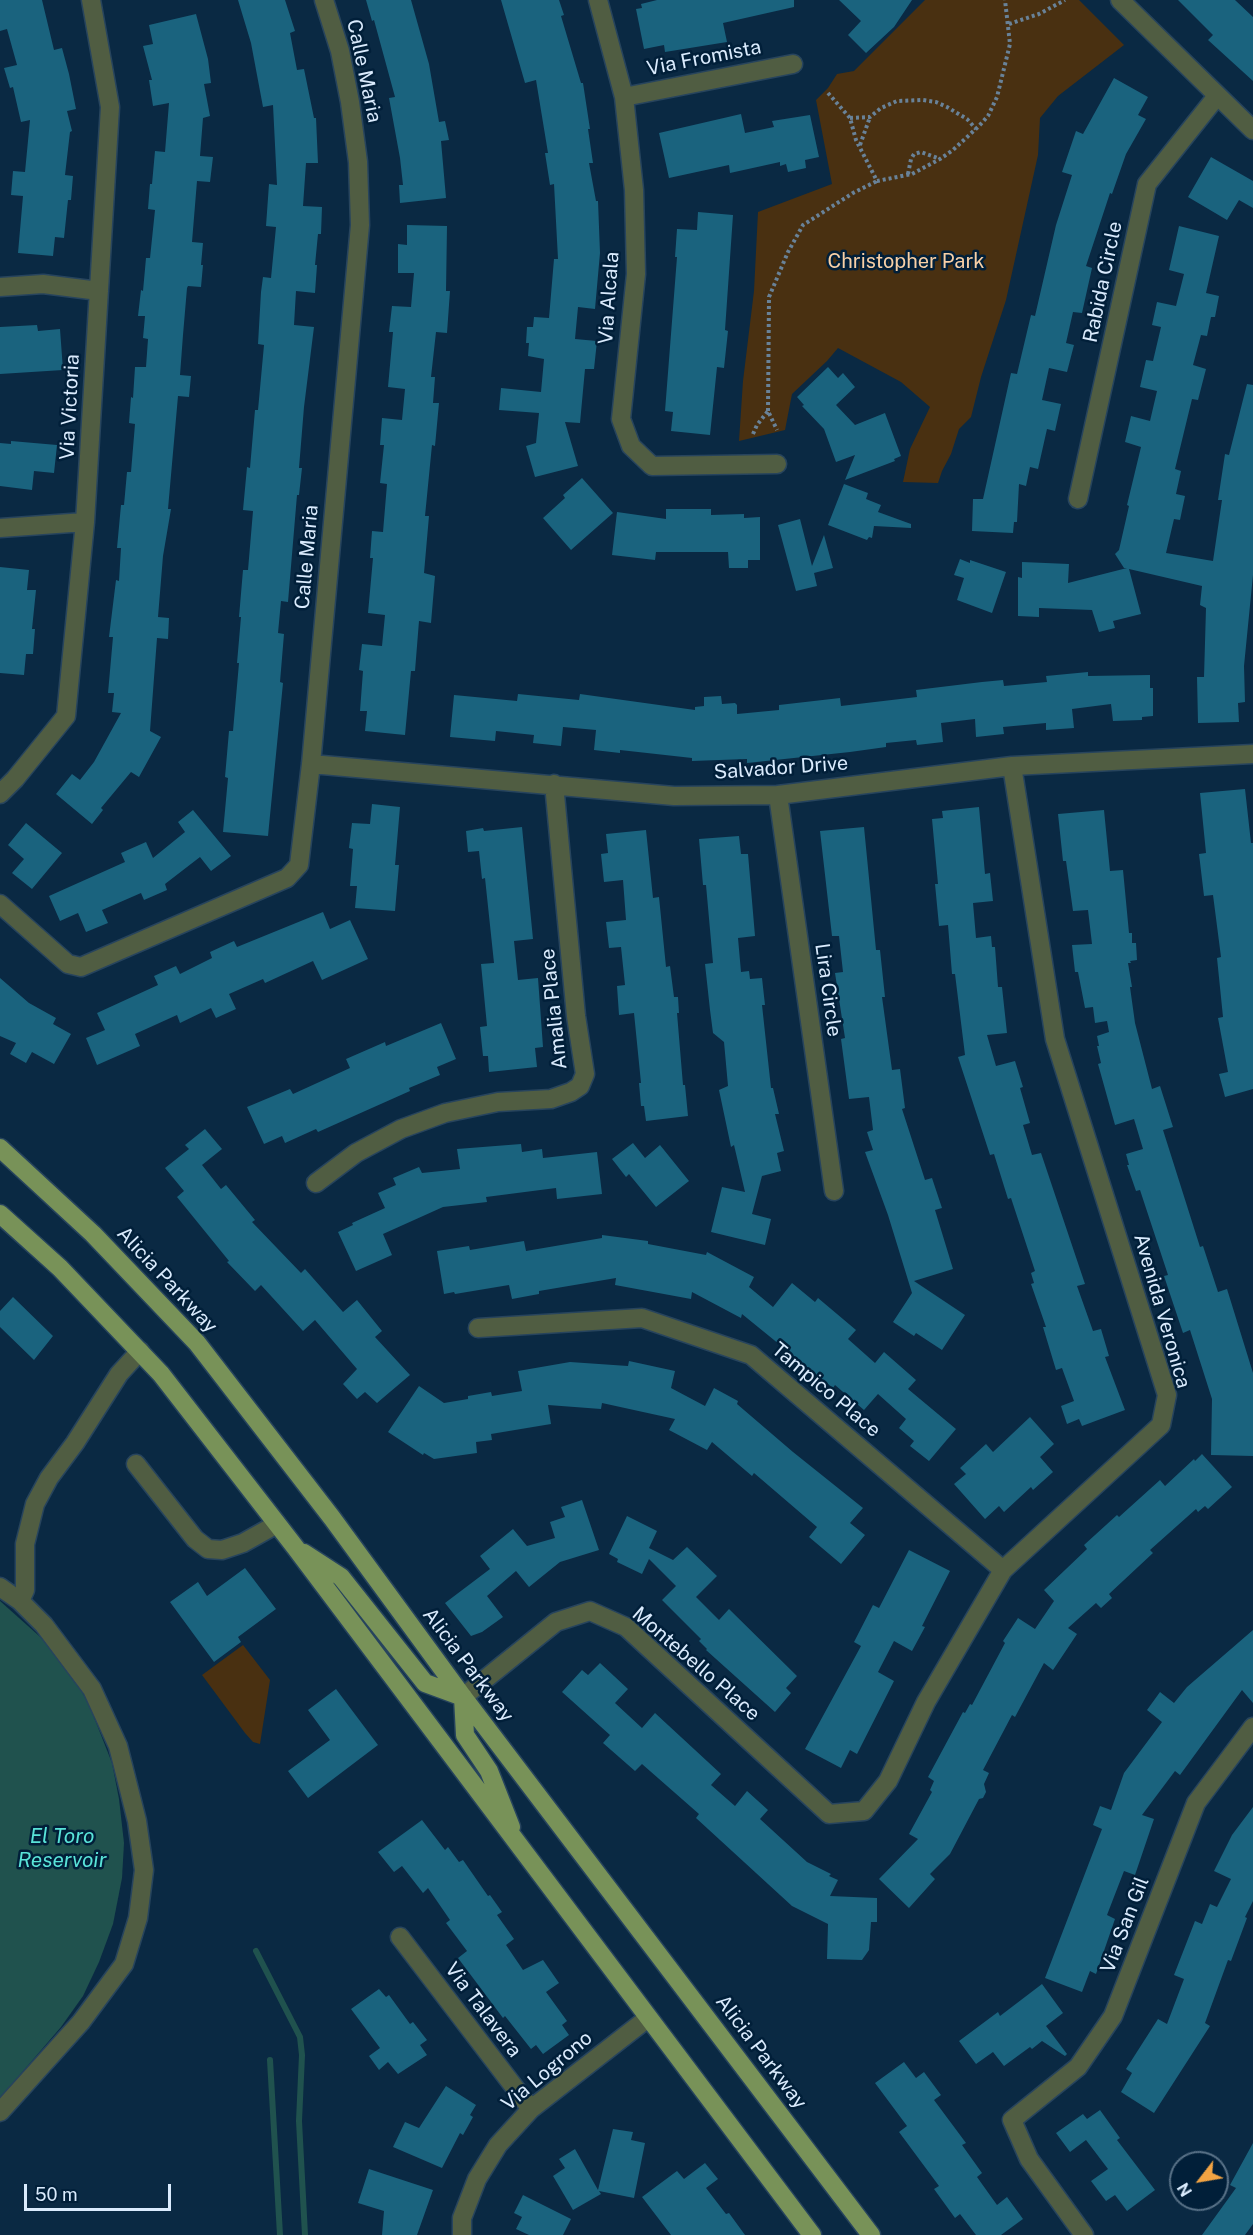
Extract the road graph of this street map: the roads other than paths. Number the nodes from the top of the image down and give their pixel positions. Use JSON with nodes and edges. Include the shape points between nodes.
{"nodes":[{"id":1,"x":91,"y":0,"type":"edge"},
{"id":2,"x":324,"y":0,"type":"edge"},
{"id":3,"x":598,"y":0,"type":"edge"},
{"id":4,"x":1120,"y":0,"type":"edge"},
{"id":5,"x":793,"y":64,"type":"dead end"},
{"id":6,"x":1217,"y":96,"type":"junction"},
{"id":7,"x":624,"y":97,"type":"junction"},
{"id":8,"x":1253,"y":130,"type":"edge"},
{"id":9,"x":0,"y":287,"type":"edge"},
{"id":10,"x":99,"y":291,"type":"junction"},
{"id":11,"x":777,"y":464,"type":"dead end"},
{"id":12,"x":1078,"y":499,"type":"dead end"},
{"id":13,"x":85,"y":522,"type":"junction"},
{"id":14,"x":0,"y":528,"type":"edge"},
{"id":15,"x":1253,"y":754,"type":"edge"},
{"id":16,"x":311,"y":764,"type":"junction"},
{"id":17,"x":1012,"y":766,"type":"junction"},
{"id":18,"x":554,"y":784,"type":"junction"},
{"id":19,"x":0,"y":794,"type":"edge"},
{"id":20,"x":778,"y":795,"type":"junction"},
{"id":21,"x":0,"y":904,"type":"edge"},
{"id":22,"x":0,"y":1148,"type":"edge"},
{"id":23,"x":316,"y":1183,"type":"dead end"},
{"id":24,"x":834,"y":1191,"type":"dead end"},
{"id":25,"x":0,"y":1214,"type":"edge"},
{"id":26,"x":478,"y":1328,"type":"dead end"},
{"id":27,"x":140,"y":1351,"type":"junction"},
{"id":28,"x":136,"y":1464,"type":"dead end"},
{"id":29,"x":277,"y":1524,"type":"junction"},
{"id":30,"x":295,"y":1547,"type":"junction"},
{"id":31,"x":1003,"y":1570,"type":"junction"},
{"id":32,"x":0,"y":1587,"type":"edge"},
{"id":33,"x":20,"y":1601,"type":"junction"},
{"id":34,"x":463,"y":1697,"type":"junction"},
{"id":35,"x":1253,"y":1727,"type":"edge"},
{"id":36,"x":829,"y":1814,"type":"joint"},
{"id":37,"x":516,"y":1843,"type":"junction"},
{"id":38,"x":400,"y":1937,"type":"dead end"},
{"id":39,"x":648,"y":2018,"type":"junction"},
{"id":40,"x":531,"y":2109,"type":"junction"},
{"id":41,"x":0,"y":2112,"type":"edge"},
{"id":42,"x":462,"y":2235,"type":"edge"},
{"id":43,"x":812,"y":2235,"type":"edge"},
{"id":44,"x":871,"y":2235,"type":"edge"},
{"id":45,"x":1084,"y":2235,"type":"edge"}],
"edges":[{"from":1,"to":10,"type":"street","name":"Via Victoria","via":[[110,107]]},
{"from":2,"to":16,"type":"street","name":"Calle Maria","via":[[350,102],[358,162],[360,225]]},
{"from":3,"to":7,"type":"street","name":"Via Alcala"},
{"from":4,"to":6,"type":"street"},
{"from":5,"to":7,"type":"street","name":"Via Fromista"},
{"from":6,"to":8,"type":"street"},
{"from":6,"to":12,"type":"street","name":"Rabida Circle","via":[[1147,184]]},
{"from":7,"to":11,"type":"street","name":"Via Alcala","via":[[634,190],[636,274],[621,419],[631,446],[652,466]]},
{"from":9,"to":10,"type":"street","via":[[43,284]]},
{"from":10,"to":13,"type":"street","name":"Via Victoria"},
{"from":13,"to":14,"type":"street"},
{"from":13,"to":19,"type":"street","name":"Via Victoria","via":[[66,717]]},
{"from":15,"to":17,"type":"street","name":"Salvador Drive"},
{"from":16,"to":18,"type":"street","name":"Salvador Drive"},
{"from":16,"to":21,"type":"street","name":"Calle Maria","via":[[299,865],[287,879],[81,967],[68,964]]},
{"from":17,"to":20,"type":"street","name":"Salvador Drive"},
{"from":17,"to":31,"type":"street","name":"Avenida Veronica","via":[[1055,1039],[1167,1395],[1161,1425]]},
{"from":18,"to":20,"type":"street","name":"Salvador Drive","via":[[674,796]]},
{"from":18,"to":23,"type":"street","name":"Amalia Place","via":[[585,1074],[580,1086],[551,1099],[498,1101],[401,1129],[356,1153]]},
{"from":20,"to":24,"type":"street","name":"Lira Circle"},
{"from":22,"to":34,"type":"main road","name":"Alicia Parkway","via":[[93,1234],[197,1343]]},
{"from":25,"to":27,"type":"main road","via":[[60,1268]]},
{"from":26,"to":31,"type":"street","name":"Tampico Place","via":[[642,1318],[751,1355]]},
{"from":27,"to":29,"type":"main road"},
{"from":27,"to":33,"type":"street","via":[[119,1374],[35,1504],[25,1544],[26,1590]]},
{"from":28,"to":29,"type":"street","via":[[195,1539],[208,1549],[222,1550],[243,1543]]},
{"from":29,"to":30,"type":"main road"},
{"from":30,"to":34,"type":"main road","via":[[341,1576],[425,1683]]},
{"from":30,"to":37,"type":"main road"},
{"from":31,"to":36,"type":"street","name":"Avenida Veronica","via":[[926,1702],[888,1781],[864,1811]]},
{"from":32,"to":33,"type":"street"},
{"from":33,"to":41,"type":"street","via":[[65,1650],[97,1698],[118,1746],[137,1821],[144,1870],[138,1918],[124,1964],[81,2022]]},
{"from":34,"to":36,"type":"street","name":"Montebello Place","via":[[556,1622],[590,1611],[626,1627]]},
{"from":34,"to":37,"type":"main road","via":[[465,1735],[489,1771]]},
{"from":34,"to":44,"type":"main road","name":"Alicia Parkway"},
{"from":35,"to":45,"type":"street","name":"Via San Gil","via":[[1196,1803],[1113,2016],[1078,2067],[1012,2120],[1029,2159]]},
{"from":37,"to":39,"type":"main road"},
{"from":38,"to":40,"type":"street","name":"Via Talavera"},
{"from":39,"to":40,"type":"street","name":"Via Logrono"},
{"from":39,"to":43,"type":"main road"},
{"from":40,"to":42,"type":"street","name":"Via Logrono","via":[[498,2145],[477,2179],[462,2218]]}]}
